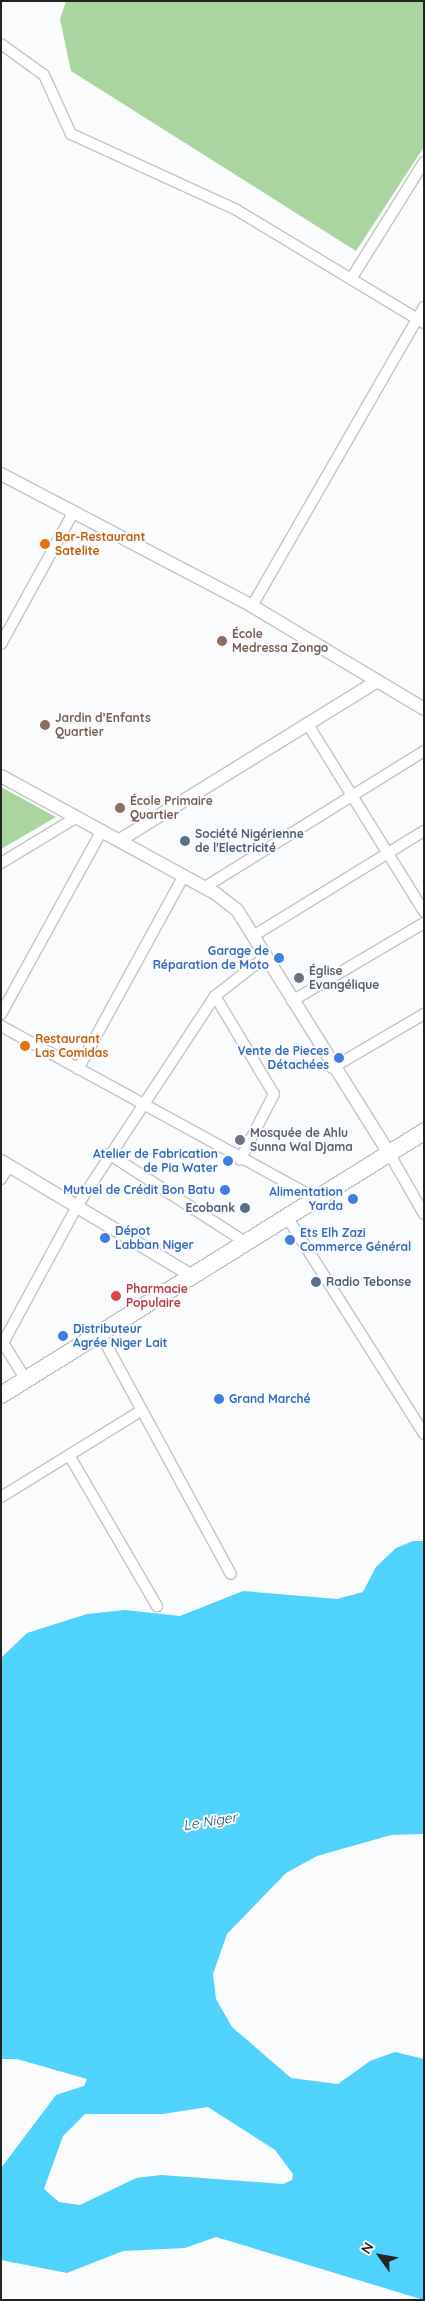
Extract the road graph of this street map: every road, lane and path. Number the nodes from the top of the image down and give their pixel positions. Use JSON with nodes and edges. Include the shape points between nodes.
{"nodes":[{"id":1,"x":1,"y":44,"type":"edge"},
{"id":2,"x":424,"y":162,"type":"edge"},
{"id":3,"x":351,"y":279,"type":"junction"},
{"id":4,"x":424,"y":307,"type":"edge"},
{"id":5,"x":420,"y":320,"type":"edge"},
{"id":6,"x":1,"y":474,"type":"edge"},
{"id":7,"x":73,"y":513,"type":"junction"},
{"id":8,"x":252,"y":606,"type":"junction"},
{"id":9,"x":1,"y":644,"type":"edge"},
{"id":10,"x":377,"y":681,"type":"junction"},
{"id":11,"x":424,"y":709,"type":"edge"},
{"id":12,"x":306,"y":723,"type":"junction"},
{"id":13,"x":424,"y":751,"type":"edge"},
{"id":14,"x":1,"y":776,"type":"edge"},
{"id":15,"x":351,"y":795,"type":"junction"},
{"id":16,"x":77,"y":817,"type":"junction"},
{"id":17,"x":102,"y":830,"type":"junction"},
{"id":18,"x":424,"y":831,"type":"edge"},
{"id":19,"x":120,"y":840,"type":"junction"},
{"id":20,"x":387,"y":853,"type":"junction"},
{"id":21,"x":1,"y":863,"type":"edge"},
{"id":22,"x":184,"y":875,"type":"junction"},
{"id":23,"x":205,"y":888,"type":"junction"},
{"id":24,"x":424,"y":912,"type":"edge"},
{"id":25,"x":424,"y":923,"type":"edge"},
{"id":26,"x":252,"y":936,"type":"junction"},
{"id":27,"x":265,"y":957,"type":"junction"},
{"id":28,"x":215,"y":996,"type":"junction"},
{"id":29,"x":292,"y":1001,"type":"junction"},
{"id":30,"x":1,"y":1014,"type":"edge"},
{"id":31,"x":424,"y":1014,"type":"edge"},
{"id":32,"x":1,"y":1026,"type":"edge"},
{"id":33,"x":332,"y":1068,"type":"junction"},
{"id":34,"x":78,"y":1069,"type":"junction"},
{"id":35,"x":140,"y":1104,"type":"junction"},
{"id":36,"x":424,"y":1124,"type":"edge"},
{"id":37,"x":424,"y":1132,"type":"edge"},
{"id":38,"x":387,"y":1150,"type":"junction"},
{"id":39,"x":109,"y":1154,"type":"junction"},
{"id":40,"x":240,"y":1160,"type":"junction"},
{"id":41,"x":5,"y":1163,"type":"edge"},
{"id":42,"x":1,"y":1179,"type":"edge"},
{"id":43,"x":310,"y":1195,"type":"junction"},
{"id":44,"x":77,"y":1206,"type":"junction"},
{"id":45,"x":424,"y":1214,"type":"edge"},
{"id":46,"x":287,"y":1217,"type":"junction"},
{"id":47,"x":243,"y":1240,"type":"junction"},
{"id":48,"x":187,"y":1273,"type":"junction"},
{"id":49,"x":100,"y":1333,"type":"junction"},
{"id":50,"x":23,"y":1375,"type":"junction"},
{"id":51,"x":1,"y":1387,"type":"edge"},
{"id":52,"x":1,"y":1395,"type":"edge"},
{"id":53,"x":141,"y":1411,"type":"junction"},
{"id":54,"x":424,"y":1434,"type":"edge"},
{"id":55,"x":69,"y":1455,"type":"junction"},
{"id":56,"x":1,"y":1497,"type":"edge"},
{"id":57,"x":231,"y":1574,"type":"dead end"},
{"id":58,"x":157,"y":1606,"type":"dead end"}],
"edges":[{"from":1,"to":3,"type":"street","via":[[44,75],[71,134],[235,209]]},
{"from":2,"to":3,"type":"street"},
{"from":3,"to":5,"type":"street"},
{"from":4,"to":5,"type":"street"},
{"from":5,"to":8,"type":"street"},
{"from":6,"to":7,"type":"street"},
{"from":7,"to":8,"type":"street"},
{"from":7,"to":9,"type":"street"},
{"from":8,"to":10,"type":"street"},
{"from":10,"to":11,"type":"street"},
{"from":10,"to":12,"type":"street"},
{"from":12,"to":15,"type":"street"},
{"from":12,"to":19,"type":"street"},
{"from":13,"to":15,"type":"street"},
{"from":14,"to":16,"type":"street"},
{"from":15,"to":20,"type":"street"},
{"from":15,"to":23,"type":"street"},
{"from":16,"to":17,"type":"street"},
{"from":16,"to":21,"type":"street"},
{"from":17,"to":19,"type":"street"},
{"from":17,"to":30,"type":"street"},
{"from":18,"to":20,"type":"street"},
{"from":19,"to":22,"type":"street"},
{"from":20,"to":24,"type":"street"},
{"from":20,"to":26,"type":"street"},
{"from":22,"to":23,"type":"street"},
{"from":22,"to":34,"type":"street"},
{"from":23,"to":26,"type":"street","via":[[237,910]]},
{"from":25,"to":29,"type":"street"},
{"from":26,"to":27,"type":"street"},
{"from":27,"to":28,"type":"street"},
{"from":27,"to":29,"type":"street"},
{"from":28,"to":35,"type":"street"},
{"from":28,"to":40,"type":"street","via":[[274,1094]]},
{"from":29,"to":33,"type":"street"},
{"from":31,"to":33,"type":"street"},
{"from":32,"to":34,"type":"street"},
{"from":33,"to":38,"type":"street"},
{"from":34,"to":35,"type":"street"},
{"from":35,"to":39,"type":"street"},
{"from":35,"to":40,"type":"street"},
{"from":36,"to":38,"type":"main road"},
{"from":37,"to":38,"type":"main road"},
{"from":38,"to":43,"type":"main road"},
{"from":38,"to":45,"type":"street"},
{"from":38,"to":46,"type":"main road"},
{"from":39,"to":44,"type":"street"},
{"from":39,"to":47,"type":"street"},
{"from":40,"to":43,"type":"street"},
{"from":41,"to":42,"type":"street"},
{"from":41,"to":44,"type":"street"},
{"from":43,"to":47,"type":"main road"},
{"from":44,"to":48,"type":"street"},
{"from":44,"to":50,"type":"street","via":[[3,1344]]},
{"from":46,"to":47,"type":"main road"},
{"from":46,"to":54,"type":"street"},
{"from":47,"to":48,"type":"main road"},
{"from":48,"to":49,"type":"main road"},
{"from":48,"to":50,"type":"main road"},
{"from":49,"to":52,"type":"main road"},
{"from":49,"to":53,"type":"street"},
{"from":50,"to":51,"type":"main road"},
{"from":53,"to":55,"type":"street"},
{"from":53,"to":57,"type":"street"},
{"from":55,"to":56,"type":"street"},
{"from":55,"to":58,"type":"street"}]}
